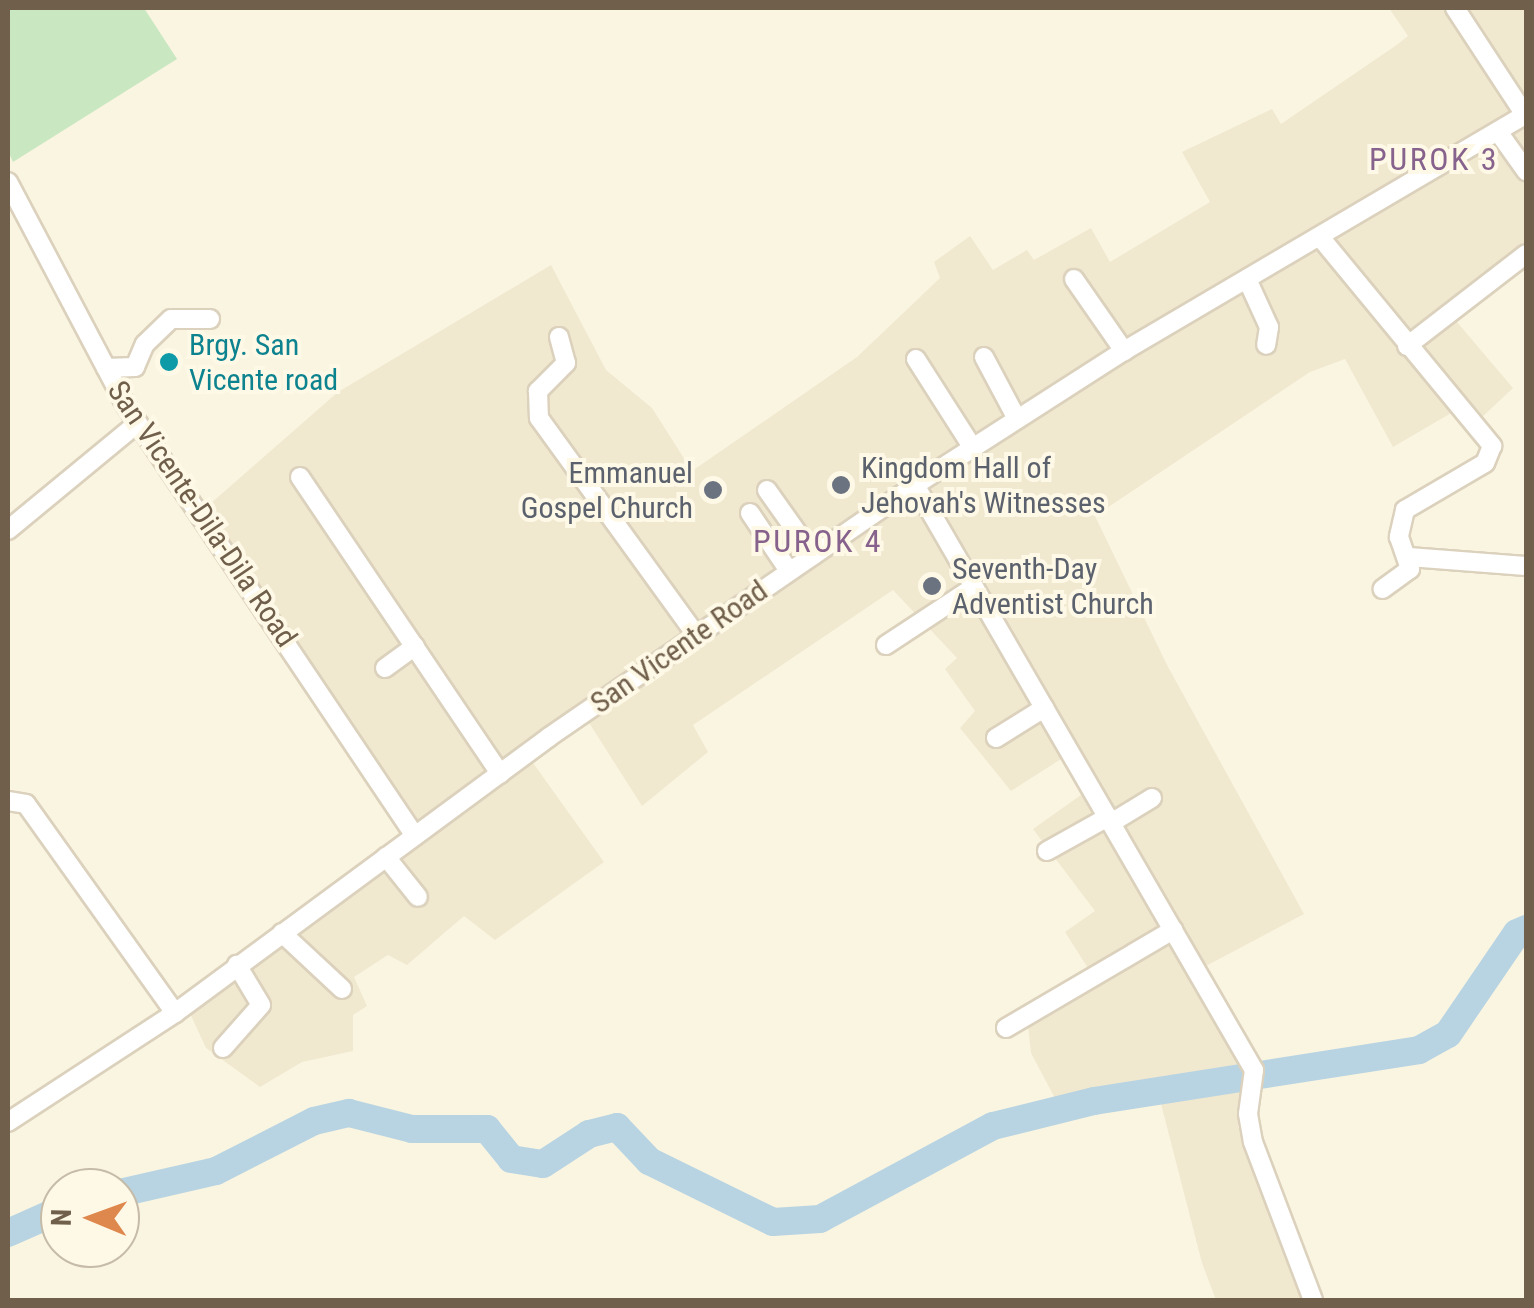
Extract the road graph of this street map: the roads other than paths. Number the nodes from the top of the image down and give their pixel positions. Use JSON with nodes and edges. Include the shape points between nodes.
{"nodes":[{"id":1,"x":1455,"y":8,"type":"edge"},
{"id":2,"x":1526,"y":114,"type":"edge"},
{"id":3,"x":1499,"y":132,"type":"junction"},
{"id":4,"x":1526,"y":171,"type":"edge"},
{"id":5,"x":8,"y":182,"type":"edge"},
{"id":6,"x":1320,"y":236,"type":"junction"},
{"id":7,"x":1526,"y":254,"type":"edge"},
{"id":8,"x":1074,"y":278,"type":"dead end"},
{"id":9,"x":1246,"y":279,"type":"junction"},
{"id":10,"x":210,"y":319,"type":"dead end"},
{"id":11,"x":559,"y":337,"type":"dead end"},
{"id":12,"x":1266,"y":345,"type":"dead end"},
{"id":13,"x":1407,"y":346,"type":"junction"},
{"id":14,"x":1124,"y":351,"type":"junction"},
{"id":15,"x":984,"y":357,"type":"dead end"},
{"id":16,"x":916,"y":359,"type":"dead end"},
{"id":17,"x":106,"y":368,"type":"junction"},
{"id":18,"x":1017,"y":419,"type":"junction"},
{"id":19,"x":138,"y":423,"type":"junction"},
{"id":20,"x":972,"y":448,"type":"junction"},
{"id":21,"x":300,"y":477,"type":"dead end"},
{"id":22,"x":915,"y":484,"type":"junction"},
{"id":23,"x":768,"y":490,"type":"dead end"},
{"id":24,"x":750,"y":514,"type":"dead end"},
{"id":25,"x":8,"y":530,"type":"edge"},
{"id":26,"x":813,"y":555,"type":"junction"},
{"id":27,"x":1408,"y":557,"type":"junction"},
{"id":28,"x":1526,"y":566,"type":"edge"},
{"id":29,"x":790,"y":571,"type":"junction"},
{"id":30,"x":974,"y":587,"type":"junction"},
{"id":31,"x":1382,"y":589,"type":"dead end"},
{"id":32,"x":696,"y":635,"type":"junction"},
{"id":33,"x":886,"y":645,"type":"dead end"},
{"id":34,"x":416,"y":646,"type":"junction"},
{"id":35,"x":385,"y":668,"type":"dead end"},
{"id":36,"x":1044,"y":708,"type":"junction"},
{"id":37,"x":996,"y":738,"type":"dead end"},
{"id":38,"x":500,"y":774,"type":"junction"},
{"id":39,"x":1152,"y":798,"type":"dead end"},
{"id":40,"x":8,"y":801,"type":"edge"},
{"id":41,"x":1109,"y":820,"type":"junction"},
{"id":42,"x":415,"y":836,"type":"junction"},
{"id":43,"x":1048,"y":851,"type":"dead end"},
{"id":44,"x":386,"y":858,"type":"junction"},
{"id":45,"x":418,"y":897,"type":"dead end"},
{"id":46,"x":1173,"y":930,"type":"junction"},
{"id":47,"x":282,"y":933,"type":"junction"},
{"id":48,"x":237,"y":965,"type":"junction"},
{"id":49,"x":342,"y":989,"type":"dead end"},
{"id":50,"x":175,"y":1012,"type":"junction"},
{"id":51,"x":1006,"y":1028,"type":"dead end"},
{"id":52,"x":223,"y":1048,"type":"dead end"},
{"id":53,"x":8,"y":1122,"type":"edge"},
{"id":54,"x":1313,"y":1300,"type":"edge"}],
"edges":[{"from":1,"to":2,"type":"street"},
{"from":2,"to":3,"type":"street","name":"San Vicente Road"},
{"from":3,"to":4,"type":"street"},
{"from":3,"to":6,"type":"street","name":"San Vicente Road"},
{"from":5,"to":17,"type":"street","name":"San Vicente-Dila-Dila Road"},
{"from":6,"to":9,"type":"street","name":"San Vicente Road"},
{"from":6,"to":13,"type":"street"},
{"from":7,"to":13,"type":"street"},
{"from":8,"to":14,"type":"street"},
{"from":9,"to":12,"type":"street","via":[[1268,324]]},
{"from":9,"to":14,"type":"street","name":"San Vicente Road"},
{"from":10,"to":17,"type":"street","via":[[171,319],[144,344],[135,366]]},
{"from":11,"to":32,"type":"street","via":[[566,363],[538,392],[539,418]]},
{"from":13,"to":27,"type":"street","via":[[1492,446],[1486,463],[1405,510],[1400,537]]},
{"from":14,"to":18,"type":"street","name":"San Vicente Road"},
{"from":15,"to":18,"type":"street"},
{"from":16,"to":20,"type":"street"},
{"from":17,"to":19,"type":"street","name":"San Vicente-Dila-Dila Road"},
{"from":18,"to":20,"type":"street","name":"San Vicente Road"},
{"from":19,"to":25,"type":"street"},
{"from":19,"to":42,"type":"street","name":"San Vicente-Dila-Dila Road"},
{"from":20,"to":22,"type":"street","name":"San Vicente Road"},
{"from":21,"to":34,"type":"street"},
{"from":22,"to":26,"type":"street","name":"San Vicente Road"},
{"from":22,"to":30,"type":"street"},
{"from":23,"to":26,"type":"street"},
{"from":24,"to":29,"type":"street"},
{"from":26,"to":29,"type":"street","name":"San Vicente Road"},
{"from":27,"to":28,"type":"street"},
{"from":27,"to":31,"type":"street","via":[[1406,576]]},
{"from":29,"to":32,"type":"street","name":"San Vicente Road"},
{"from":30,"to":33,"type":"street"},
{"from":30,"to":36,"type":"street"},
{"from":32,"to":38,"type":"street","name":"San Vicente Road"},
{"from":34,"to":35,"type":"street"},
{"from":34,"to":38,"type":"street"},
{"from":36,"to":37,"type":"street"},
{"from":36,"to":41,"type":"street"},
{"from":38,"to":42,"type":"street","name":"San Vicente Road"},
{"from":39,"to":41,"type":"street"},
{"from":40,"to":50,"type":"street","via":[[26,804]]},
{"from":41,"to":43,"type":"street"},
{"from":41,"to":46,"type":"street"},
{"from":42,"to":44,"type":"street","name":"San Vicente Road"},
{"from":44,"to":45,"type":"street"},
{"from":44,"to":47,"type":"street","name":"San Vicente Road"},
{"from":46,"to":51,"type":"street"},
{"from":46,"to":54,"type":"street","via":[[1254,1070],[1248,1114],[1259,1164]]},
{"from":47,"to":48,"type":"street","name":"San Vicente Road"},
{"from":47,"to":49,"type":"street"},
{"from":48,"to":50,"type":"street","name":"San Vicente Road"},
{"from":48,"to":52,"type":"street","via":[[261,1005]]},
{"from":50,"to":53,"type":"street","name":"San Vicente Road"}]}
